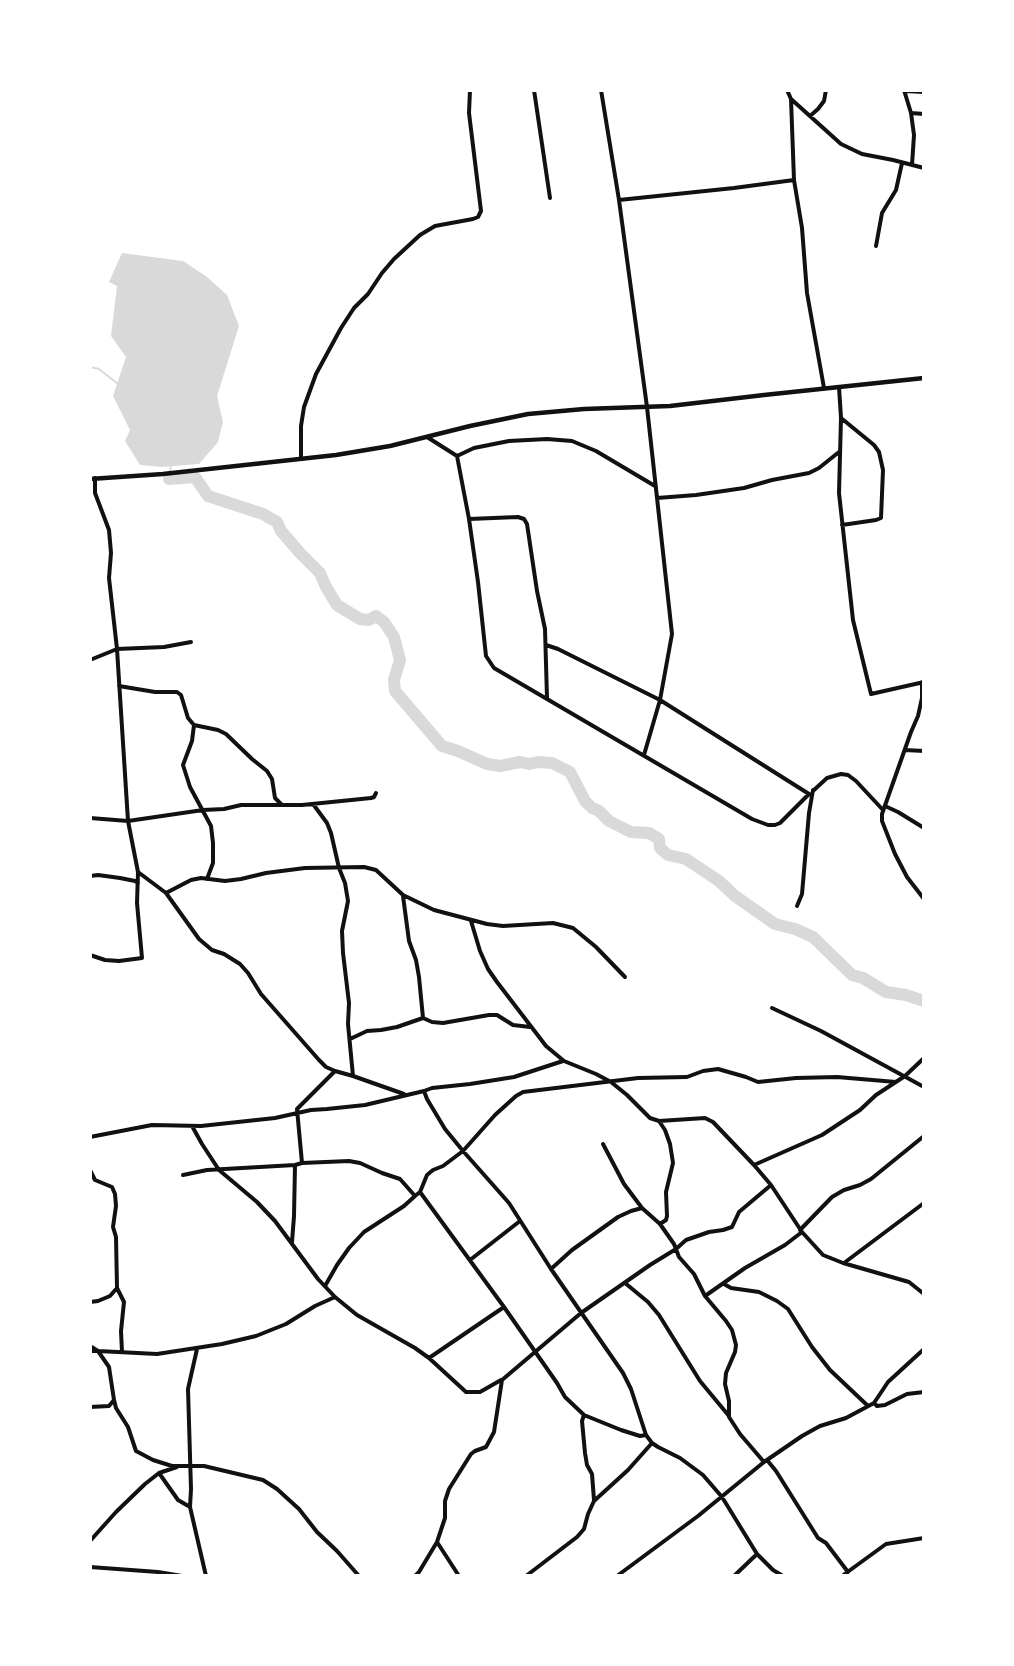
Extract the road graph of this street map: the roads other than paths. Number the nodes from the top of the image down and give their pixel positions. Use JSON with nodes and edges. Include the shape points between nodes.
{"nodes":[{"id":1,"x":470,"y":90,"type":"edge"},
{"id":2,"x":534,"y":90,"type":"edge"},
{"id":3,"x":601,"y":90,"type":"edge"},
{"id":4,"x":787,"y":90,"type":"edge"},
{"id":5,"x":826,"y":90,"type":"edge"},
{"id":6,"x":904,"y":90,"type":"edge"},
{"id":7,"x":924,"y":92,"type":"edge"},
{"id":8,"x":791,"y":99,"type":"junction"},
{"id":9,"x":911,"y":112,"type":"junction"},
{"id":10,"x":924,"y":114,"type":"edge"},
{"id":11,"x":810,"y":116,"type":"junction"},
{"id":12,"x":902,"y":163,"type":"junction"},
{"id":13,"x":912,"y":165,"type":"junction"},
{"id":14,"x":924,"y":168,"type":"edge"},
{"id":15,"x":794,"y":180,"type":"junction"},
{"id":16,"x":550,"y":198,"type":"dead end"},
{"id":17,"x":619,"y":200,"type":"junction"},
{"id":18,"x":876,"y":246,"type":"dead end"},
{"id":19,"x":924,"y":378,"type":"edge"},
{"id":20,"x":839,"y":387,"type":"junction"},
{"id":21,"x":824,"y":388,"type":"junction"},
{"id":22,"x":647,"y":407,"type":"junction"},
{"id":23,"x":841,"y":418,"type":"junction"},
{"id":24,"x":426,"y":436,"type":"junction"},
{"id":25,"x":839,"y":452,"type":"junction"},
{"id":26,"x":457,"y":456,"type":"junction"},
{"id":27,"x":301,"y":459,"type":"junction"},
{"id":28,"x":92,"y":479,"type":"edge"},
{"id":29,"x":656,"y":487,"type":"junction"},
{"id":30,"x":657,"y":498,"type":"junction"},
{"id":31,"x":469,"y":519,"type":"junction"},
{"id":32,"x":842,"y":525,"type":"junction"},
{"id":33,"x":191,"y":642,"type":"dead end"},
{"id":34,"x":546,"y":645,"type":"junction"},
{"id":35,"x":117,"y":649,"type":"junction"},
{"id":36,"x":90,"y":660,"type":"edge"},
{"id":37,"x":923,"y":682,"type":"edge"},
{"id":38,"x":119,"y":686,"type":"junction"},
{"id":39,"x":547,"y":698,"type":"junction"},
{"id":40,"x":660,"y":700,"type":"junction"},
{"id":41,"x":924,"y":709,"type":"edge"},
{"id":42,"x":918,"y":716,"type":"junction"},
{"id":43,"x":194,"y":725,"type":"junction"},
{"id":44,"x":905,"y":750,"type":"junction"},
{"id":45,"x":924,"y":751,"type":"edge"},
{"id":46,"x":644,"y":755,"type":"junction"},
{"id":47,"x":813,"y":790,"type":"junction"},
{"id":48,"x":376,"y":793,"type":"dead end"},
{"id":49,"x":809,"y":794,"type":"junction"},
{"id":50,"x":313,"y":804,"type":"junction"},
{"id":51,"x":282,"y":805,"type":"junction"},
{"id":52,"x":884,"y":808,"type":"junction"},
{"id":53,"x":203,"y":810,"type":"junction"},
{"id":54,"x":90,"y":818,"type":"edge"},
{"id":55,"x":128,"y":821,"type":"junction"},
{"id":56,"x":924,"y":828,"type":"edge"},
{"id":57,"x":339,"y":868,"type":"junction"},
{"id":58,"x":138,"y":872,"type":"junction"},
{"id":59,"x":90,"y":876,"type":"edge"},
{"id":60,"x":207,"y":879,"type":"junction"},
{"id":61,"x":138,"y":883,"type":"junction"},
{"id":62,"x":166,"y":893,"type":"junction"},
{"id":63,"x":403,"y":895,"type":"junction"},
{"id":64,"x":924,"y":899,"type":"edge"},
{"id":65,"x":797,"y":906,"type":"dead end"},
{"id":66,"x":471,"y":921,"type":"junction"},
{"id":67,"x":90,"y":955,"type":"edge"},
{"id":68,"x":625,"y":977,"type":"dead end"},
{"id":69,"x":772,"y":1008,"type":"dead end"},
{"id":70,"x":423,"y":1018,"type":"junction"},
{"id":71,"x":531,"y":1027,"type":"junction"},
{"id":72,"x":350,"y":1039,"type":"junction"},
{"id":73,"x":924,"y":1058,"type":"edge"},
{"id":74,"x":564,"y":1061,"type":"junction"},
{"id":75,"x":335,"y":1071,"type":"junction"},
{"id":76,"x":353,"y":1076,"type":"junction"},
{"id":77,"x":905,"y":1076,"type":"junction"},
{"id":78,"x":611,"y":1082,"type":"junction"},
{"id":79,"x":896,"y":1082,"type":"junction"},
{"id":80,"x":924,"y":1087,"type":"edge"},
{"id":81,"x":424,"y":1091,"type":"junction"},
{"id":82,"x":404,"y":1095,"type":"junction"},
{"id":83,"x":298,"y":1113,"type":"junction"},
{"id":84,"x":659,"y":1121,"type":"junction"},
{"id":85,"x":192,"y":1126,"type":"junction"},
{"id":86,"x":924,"y":1136,"type":"edge"},
{"id":87,"x":90,"y":1137,"type":"edge"},
{"id":88,"x":603,"y":1144,"type":"dead end"},
{"id":89,"x":463,"y":1151,"type":"junction"},
{"id":90,"x":302,"y":1163,"type":"junction"},
{"id":91,"x":295,"y":1165,"type":"junction"},
{"id":92,"x":754,"y":1165,"type":"junction"},
{"id":93,"x":90,"y":1170,"type":"edge"},
{"id":94,"x":219,"y":1170,"type":"junction"},
{"id":95,"x":183,"y":1175,"type":"dead end"},
{"id":96,"x":771,"y":1185,"type":"junction"},
{"id":97,"x":417,"y":1194,"type":"junction"},
{"id":98,"x":924,"y":1203,"type":"edge"},
{"id":99,"x":642,"y":1208,"type":"junction"},
{"id":100,"x":520,"y":1221,"type":"junction"},
{"id":101,"x":660,"y":1224,"type":"junction"},
{"id":102,"x":801,"y":1231,"type":"junction"},
{"id":103,"x":292,"y":1242,"type":"junction"},
{"id":104,"x":676,"y":1249,"type":"junction"},
{"id":105,"x":470,"y":1260,"type":"junction"},
{"id":106,"x":843,"y":1263,"type":"junction"},
{"id":107,"x":551,"y":1269,"type":"junction"},
{"id":108,"x":625,"y":1283,"type":"junction"},
{"id":109,"x":724,"y":1284,"type":"junction"},
{"id":110,"x":325,"y":1286,"type":"junction"},
{"id":111,"x":117,"y":1288,"type":"junction"},
{"id":112,"x":924,"y":1294,"type":"edge"},
{"id":113,"x":705,"y":1296,"type":"junction"},
{"id":114,"x":335,"y":1297,"type":"junction"},
{"id":115,"x":90,"y":1302,"type":"edge"},
{"id":116,"x":504,"y":1307,"type":"junction"},
{"id":117,"x":581,"y":1313,"type":"junction"},
{"id":118,"x":90,"y":1346,"type":"edge"},
{"id":119,"x":197,"y":1348,"type":"junction"},
{"id":120,"x":924,"y":1349,"type":"edge"},
{"id":121,"x":90,"y":1351,"type":"edge"},
{"id":122,"x":98,"y":1351,"type":"junction"},
{"id":123,"x":122,"y":1352,"type":"junction"},
{"id":124,"x":535,"y":1352,"type":"junction"},
{"id":125,"x":429,"y":1358,"type":"junction"},
{"id":126,"x":502,"y":1380,"type":"junction"},
{"id":127,"x":924,"y":1392,"type":"edge"},
{"id":128,"x":114,"y":1400,"type":"junction"},
{"id":129,"x":874,"y":1403,"type":"junction"},
{"id":130,"x":868,"y":1406,"type":"junction"},
{"id":131,"x":90,"y":1407,"type":"edge"},
{"id":132,"x":584,"y":1415,"type":"junction"},
{"id":133,"x":729,"y":1417,"type":"junction"},
{"id":134,"x":646,"y":1436,"type":"junction"},
{"id":135,"x":652,"y":1443,"type":"junction"},
{"id":136,"x":766,"y":1461,"type":"junction"},
{"id":137,"x":183,"y":1465,"type":"junction"},
{"id":138,"x":190,"y":1466,"type":"junction"},
{"id":139,"x":159,"y":1473,"type":"junction"},
{"id":140,"x":722,"y":1497,"type":"junction"},
{"id":141,"x":594,"y":1501,"type":"junction"},
{"id":142,"x":190,"y":1507,"type":"junction"},
{"id":143,"x":924,"y":1538,"type":"edge"},
{"id":144,"x":90,"y":1541,"type":"edge"},
{"id":145,"x":437,"y":1542,"type":"junction"},
{"id":146,"x":757,"y":1554,"type":"junction"},
{"id":147,"x":90,"y":1568,"type":"edge"},
{"id":148,"x":848,"y":1572,"type":"junction"},
{"id":149,"x":182,"y":1576,"type":"edge"},
{"id":150,"x":206,"y":1576,"type":"edge"},
{"id":151,"x":359,"y":1576,"type":"edge"},
{"id":152,"x":415,"y":1576,"type":"edge"},
{"id":153,"x":459,"y":1576,"type":"edge"},
{"id":154,"x":526,"y":1576,"type":"edge"},
{"id":155,"x":617,"y":1576,"type":"edge"},
{"id":156,"x":734,"y":1576,"type":"edge"},
{"id":157,"x":783,"y":1576,"type":"edge"},
{"id":158,"x":842,"y":1576,"type":"edge"}],
"edges":[{"from":1,"to":27,"type":"street","via":[[469,113],[481,211],[473,219],[435,226],[420,235],[394,259],[354,308],[316,374],[304,407]]},
{"from":2,"to":16,"type":"street"},
{"from":3,"to":17,"type":"street"},
{"from":4,"to":8,"type":"street"},
{"from":5,"to":11,"type":"street","via":[[824,100]]},
{"from":6,"to":7,"type":"street"},
{"from":6,"to":9,"type":"street"},
{"from":8,"to":11,"type":"street"},
{"from":8,"to":15,"type":"street"},
{"from":9,"to":10,"type":"street"},
{"from":9,"to":13,"type":"street"},
{"from":11,"to":12,"type":"street","via":[[850,149]]},
{"from":12,"to":13,"type":"street"},
{"from":12,"to":18,"type":"street","via":[[896,190],[882,213]]},
{"from":13,"to":14,"type":"street"},
{"from":15,"to":17,"type":"street"},
{"from":15,"to":21,"type":"street","via":[[807,293]]},
{"from":17,"to":22,"type":"street"},
{"from":19,"to":20,"type":"street"},
{"from":20,"to":21,"type":"street"},
{"from":20,"to":23,"type":"street"},
{"from":21,"to":22,"type":"street"},
{"from":22,"to":24,"type":"street","via":[[528,414]]},
{"from":22,"to":29,"type":"street"},
{"from":23,"to":25,"type":"street"},
{"from":23,"to":32,"type":"street","via":[[879,452],[883,470],[881,518]]},
{"from":24,"to":26,"type":"street"},
{"from":24,"to":27,"type":"street","via":[[380,448]]},
{"from":25,"to":30,"type":"street","via":[[809,473],[744,488]]},
{"from":25,"to":32,"type":"street"},
{"from":26,"to":29,"type":"street","via":[[509,441],[572,441]]},
{"from":26,"to":31,"type":"street"},
{"from":27,"to":28,"type":"street"},
{"from":28,"to":35,"type":"street","via":[[109,530],[109,578]]},
{"from":29,"to":30,"type":"street"},
{"from":30,"to":40,"type":"street","via":[[672,634]]},
{"from":31,"to":34,"type":"street","via":[[524,519]]},
{"from":31,"to":39,"type":"street","via":[[486,656],[494,668]]},
{"from":32,"to":37,"type":"street","via":[[853,620],[871,694]]},
{"from":33,"to":35,"type":"street"},
{"from":34,"to":39,"type":"street"},
{"from":34,"to":40,"type":"street"},
{"from":35,"to":36,"type":"street"},
{"from":35,"to":38,"type":"street"},
{"from":37,"to":42,"type":"street"},
{"from":38,"to":43,"type":"street","via":[[177,692]]},
{"from":38,"to":55,"type":"street"},
{"from":39,"to":46,"type":"street"},
{"from":40,"to":46,"type":"street"},
{"from":40,"to":49,"type":"street"},
{"from":41,"to":42,"type":"street"},
{"from":42,"to":44,"type":"street"},
{"from":43,"to":51,"type":"street","via":[[226,734],[267,771],[275,798]]},
{"from":43,"to":53,"type":"street","via":[[183,765]]},
{"from":44,"to":45,"type":"street"},
{"from":44,"to":52,"type":"street"},
{"from":46,"to":49,"type":"street","via":[[768,825],[780,822]]},
{"from":47,"to":49,"type":"street"},
{"from":47,"to":52,"type":"street","via":[[827,778],[848,775]]},
{"from":47,"to":65,"type":"street","via":[[802,894]]},
{"from":48,"to":50,"type":"street","via":[[371,798]]},
{"from":50,"to":51,"type":"street"},
{"from":50,"to":57,"type":"street","via":[[327,823]]},
{"from":51,"to":53,"type":"street"},
{"from":52,"to":56,"type":"street"},
{"from":52,"to":64,"type":"street","via":[[882,821],[895,854]]},
{"from":53,"to":55,"type":"street"},
{"from":53,"to":60,"type":"street","via":[[211,826],[213,843],[213,863]]},
{"from":54,"to":55,"type":"street"},
{"from":55,"to":58,"type":"street"},
{"from":57,"to":60,"type":"street","via":[[305,868],[225,881]]},
{"from":57,"to":63,"type":"street","via":[[376,870]]},
{"from":57,"to":72,"type":"street","via":[[348,901],[342,931]]},
{"from":58,"to":61,"type":"street"},
{"from":58,"to":62,"type":"street"},
{"from":59,"to":61,"type":"street"},
{"from":60,"to":62,"type":"street","via":[[191,880]]},
{"from":61,"to":67,"type":"street","via":[[142,958],[119,961]]},
{"from":62,"to":75,"type":"street","via":[[199,939],[240,964],[319,1060]]},
{"from":63,"to":66,"type":"street"},
{"from":63,"to":70,"type":"street"},
{"from":66,"to":68,"type":"street","via":[[503,926],[553,923],[573,928]]},
{"from":66,"to":71,"type":"street","via":[[488,969]]},
{"from":69,"to":77,"type":"street"},
{"from":70,"to":71,"type":"street","via":[[443,1023],[497,1015],[513,1025]]},
{"from":70,"to":72,"type":"street"},
{"from":71,"to":74,"type":"street"},
{"from":72,"to":76,"type":"street"},
{"from":73,"to":77,"type":"street"},
{"from":74,"to":78,"type":"street"},
{"from":74,"to":81,"type":"street","via":[[514,1077]]},
{"from":75,"to":76,"type":"street"},
{"from":75,"to":83,"type":"street","via":[[299,1107]]},
{"from":76,"to":82,"type":"street"},
{"from":77,"to":79,"type":"street"},
{"from":77,"to":80,"type":"street"},
{"from":78,"to":79,"type":"street","via":[[687,1077],[718,1069],[758,1082],[837,1077]]},
{"from":78,"to":84,"type":"street"},
{"from":78,"to":89,"type":"street","via":[[523,1092],[495,1115]]},
{"from":79,"to":92,"type":"street","via":[[822,1136]]},
{"from":81,"to":82,"type":"street"},
{"from":81,"to":89,"type":"street","via":[[434,1112]]},
{"from":82,"to":83,"type":"street","via":[[365,1105]]},
{"from":83,"to":85,"type":"street"},
{"from":83,"to":90,"type":"street"},
{"from":84,"to":92,"type":"street","via":[[705,1118]]},
{"from":84,"to":101,"type":"street","via":[[673,1157],[666,1192],[667,1216]]},
{"from":85,"to":87,"type":"street","via":[[152,1125]]},
{"from":85,"to":94,"type":"street"},
{"from":86,"to":102,"type":"street","via":[[870,1179],[832,1197]]},
{"from":88,"to":99,"type":"street"},
{"from":89,"to":97,"type":"street","via":[[427,1174]]},
{"from":89,"to":100,"type":"street"},
{"from":90,"to":91,"type":"street"},
{"from":90,"to":97,"type":"street","via":[[360,1163],[400,1179]]},
{"from":91,"to":94,"type":"street"},
{"from":91,"to":103,"type":"street"},
{"from":92,"to":96,"type":"street"},
{"from":93,"to":111,"type":"street","via":[[95,1180],[112,1187],[115,1194]]},
{"from":94,"to":95,"type":"street"},
{"from":94,"to":103,"type":"street","via":[[257,1202]]},
{"from":96,"to":102,"type":"street"},
{"from":96,"to":104,"type":"street","via":[[739,1212],[732,1227],[686,1240]]},
{"from":97,"to":105,"type":"street"},
{"from":97,"to":110,"type":"street","via":[[364,1232]]},
{"from":98,"to":106,"type":"street"},
{"from":99,"to":101,"type":"street"},
{"from":99,"to":107,"type":"street","via":[[618,1216]]},
{"from":100,"to":105,"type":"street"},
{"from":100,"to":107,"type":"street"},
{"from":101,"to":104,"type":"street"},
{"from":102,"to":106,"type":"street","via":[[823,1255]]},
{"from":102,"to":109,"type":"street"},
{"from":103,"to":110,"type":"street"},
{"from":104,"to":108,"type":"street"},
{"from":104,"to":113,"type":"street"},
{"from":105,"to":116,"type":"street"},
{"from":106,"to":112,"type":"street","via":[[909,1282]]},
{"from":107,"to":117,"type":"street"},
{"from":108,"to":117,"type":"street"},
{"from":108,"to":133,"type":"street","via":[[659,1315],[700,1381]]},
{"from":109,"to":113,"type":"street"},
{"from":109,"to":130,"type":"street","via":[[759,1292],[788,1309],[830,1370]]},
{"from":110,"to":114,"type":"street"},
{"from":111,"to":115,"type":"street","via":[[110,1296]]},
{"from":111,"to":123,"type":"street","via":[[124,1302]]},
{"from":113,"to":133,"type":"street","via":[[735,1338],[725,1384]]},
{"from":114,"to":119,"type":"street","via":[[256,1336]]},
{"from":114,"to":125,"type":"street","via":[[357,1315]]},
{"from":116,"to":124,"type":"street"},
{"from":116,"to":125,"type":"street"},
{"from":117,"to":124,"type":"street"},
{"from":117,"to":134,"type":"street","via":[[623,1373]]},
{"from":118,"to":122,"type":"street"},
{"from":119,"to":123,"type":"street","via":[[157,1354]]},
{"from":119,"to":138,"type":"street","via":[[188,1389]]},
{"from":120,"to":129,"type":"street","via":[[888,1382]]},
{"from":121,"to":122,"type":"street"},
{"from":122,"to":123,"type":"street"},
{"from":122,"to":128,"type":"street","via":[[109,1367]]},
{"from":124,"to":126,"type":"street"},
{"from":124,"to":132,"type":"street","via":[[565,1397]]},
{"from":125,"to":126,"type":"street","via":[[466,1392],[480,1392]]},
{"from":126,"to":145,"type":"street","via":[[494,1432],[486,1447],[471,1454],[449,1489]]},
{"from":127,"to":129,"type":"street","via":[[906,1394],[885,1406]]},
{"from":128,"to":131,"type":"street","via":[[110,1406]]},
{"from":128,"to":137,"type":"street","via":[[136,1451],[172,1466]]},
{"from":129,"to":130,"type":"street"},
{"from":130,"to":136,"type":"street","via":[[820,1426]]},
{"from":132,"to":134,"type":"street"},
{"from":132,"to":141,"type":"street","via":[[585,1453],[592,1474]]},
{"from":133,"to":136,"type":"street"},
{"from":134,"to":135,"type":"street"},
{"from":135,"to":140,"type":"street","via":[[703,1475]]},
{"from":135,"to":141,"type":"street"},
{"from":136,"to":140,"type":"street"},
{"from":136,"to":148,"type":"street","via":[[818,1538]]},
{"from":137,"to":138,"type":"street"},
{"from":137,"to":139,"type":"street"},
{"from":138,"to":142,"type":"street"},
{"from":138,"to":151,"type":"street","via":[[262,1480],[277,1489]]},
{"from":139,"to":142,"type":"street","via":[[178,1500]]},
{"from":139,"to":144,"type":"street"},
{"from":140,"to":146,"type":"street"},
{"from":140,"to":155,"type":"street"},
{"from":141,"to":154,"type":"street","via":[[577,1537]]},
{"from":142,"to":150,"type":"street"},
{"from":143,"to":148,"type":"street","via":[[886,1544]]},
{"from":145,"to":152,"type":"street"},
{"from":145,"to":153,"type":"street"},
{"from":146,"to":156,"type":"street"},
{"from":146,"to":157,"type":"street"},
{"from":147,"to":149,"type":"street"},
{"from":148,"to":158,"type":"street"}]}
